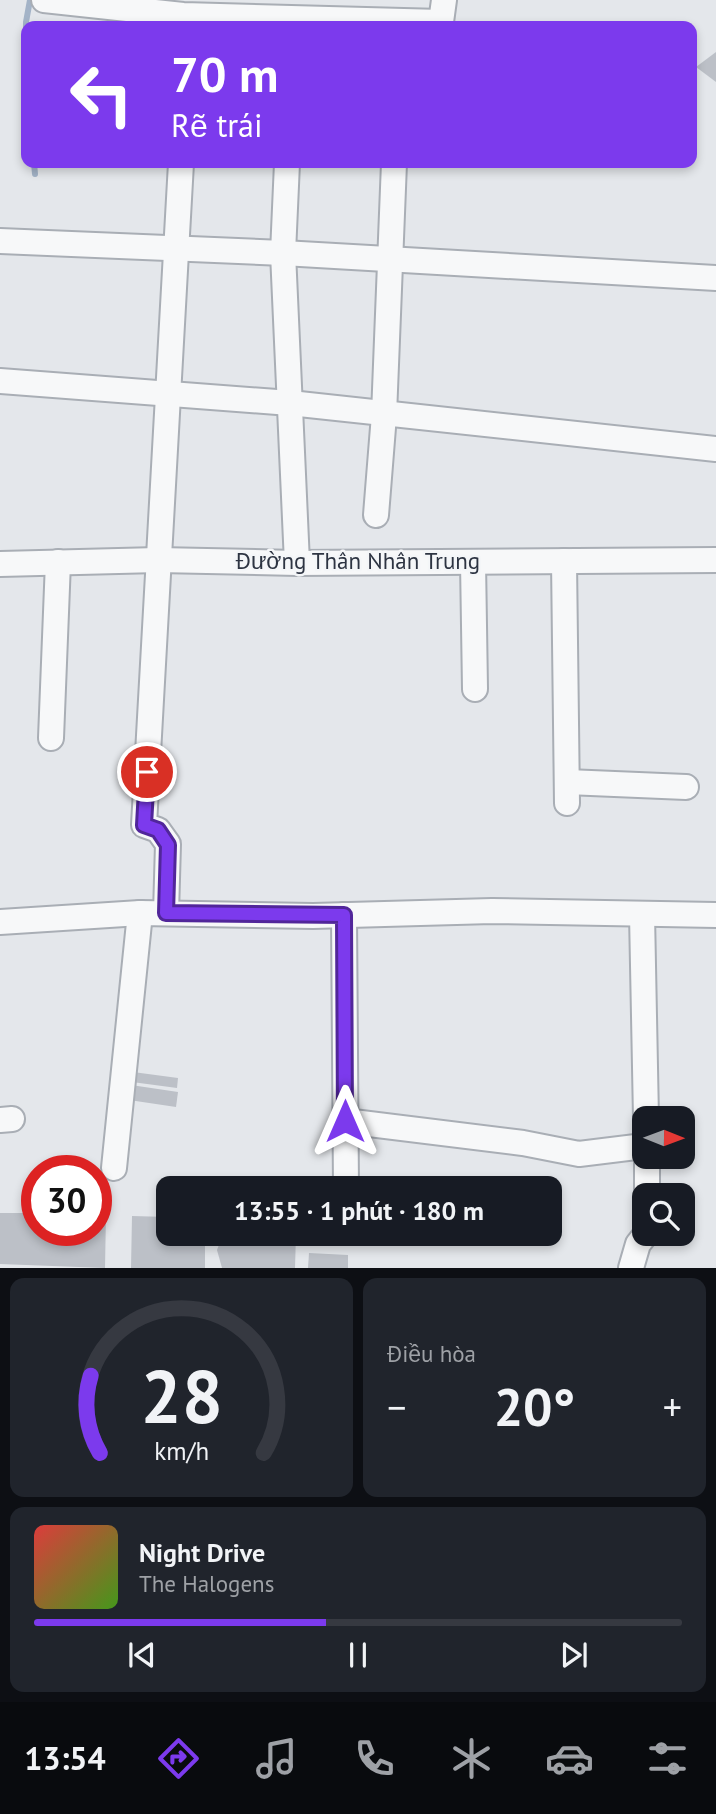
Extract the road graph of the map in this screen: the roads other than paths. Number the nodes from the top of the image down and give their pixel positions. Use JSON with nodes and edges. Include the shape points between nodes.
{"nodes":[{"id":1,"x":44,"y":0,"type":"edge"},
{"id":2,"x":444,"y":0,"type":"edge"},
{"id":3,"x":280,"y":8,"type":"edge"},
{"id":4,"x":183,"y":20,"type":"edge"},
{"id":5,"x":430,"y":21,"type":"edge"},
{"id":6,"x":441,"y":21,"type":"edge"},
{"id":7,"x":181,"y":168,"type":"edge"},
{"id":8,"x":287,"y":168,"type":"edge"},
{"id":9,"x":394,"y":168,"type":"edge"},
{"id":10,"x":0,"y":242,"type":"edge"},
{"id":11,"x":176,"y":248,"type":"junction"},
{"id":12,"x":283,"y":253,"type":"junction"},
{"id":13,"x":391,"y":260,"type":"junction"},
{"id":14,"x":716,"y":278,"type":"edge"},
{"id":15,"x":0,"y":381,"type":"edge"},
{"id":16,"x":168,"y":394,"type":"junction"},
{"id":17,"x":290,"y":404,"type":"junction"},
{"id":18,"x":384,"y":415,"type":"junction"},
{"id":19,"x":716,"y":449,"type":"edge"},
{"id":20,"x":376,"y":515,"type":"dead end"},
{"id":21,"x":158,"y":560,"type":"junction"},
{"id":22,"x":716,"y":560,"type":"edge"},
{"id":23,"x":564,"y":561,"type":"junction"},
{"id":24,"x":58,"y":562,"type":"junction"},
{"id":25,"x":473,"y":562,"type":"junction"},
{"id":26,"x":296,"y":563,"type":"junction"},
{"id":27,"x":0,"y":565,"type":"edge"},
{"id":28,"x":475,"y":689,"type":"dead end"},
{"id":29,"x":51,"y":738,"type":"dead end"},
{"id":30,"x":687,"y":787,"type":"dead end"},
{"id":31,"x":139,"y":913,"type":"junction"},
{"id":32,"x":166,"y":913,"type":"junction"},
{"id":33,"x":642,"y":914,"type":"junction"},
{"id":34,"x":344,"y":915,"type":"junction"},
{"id":35,"x":716,"y":915,"type":"edge"},
{"id":36,"x":0,"y":922,"type":"edge"},
{"id":37,"x":646,"y":1106,"type":"edge"},
{"id":38,"x":345,"y":1121,"type":"junction"},
{"id":39,"x":632,"y":1147,"type":"edge"},
{"id":40,"x":114,"y":1168,"type":"dead end"},
{"id":41,"x":345,"y":1176,"type":"edge"},
{"id":42,"x":637,"y":1246,"type":"edge"},
{"id":43,"x":631,"y":1268,"type":"edge"}],
"edges":[{"from":1,"to":4,"type":"street"},
{"from":2,"to":6,"type":"street"},
{"from":3,"to":4,"type":"street"},
{"from":3,"to":5,"type":"street"},
{"from":7,"to":11,"type":"street"},
{"from":8,"to":12,"type":"street"},
{"from":9,"to":13,"type":"street"},
{"from":10,"to":11,"type":"street"},
{"from":11,"to":12,"type":"street"},
{"from":11,"to":16,"type":"street"},
{"from":12,"to":13,"type":"street"},
{"from":12,"to":17,"type":"street"},
{"from":13,"to":14,"type":"street"},
{"from":13,"to":18,"type":"street"},
{"from":15,"to":16,"type":"street"},
{"from":16,"to":17,"type":"street"},
{"from":16,"to":21,"type":"street"},
{"from":17,"to":18,"type":"street"},
{"from":17,"to":26,"type":"street"},
{"from":18,"to":19,"type":"street"},
{"from":18,"to":20,"type":"street"},
{"from":21,"to":24,"type":"street","name":"Đường Thân Nhân Trung"},
{"from":21,"to":26,"type":"street","name":"Đường Thân Nhân Trung"},
{"from":21,"to":32,"type":"street","via":[[144,825],[158,830],[168,845]]},
{"from":22,"to":23,"type":"street","name":"Đường Thân Nhân Trung"},
{"from":23,"to":25,"type":"street","name":"Đường Thân Nhân Trung"},
{"from":23,"to":30,"type":"street","via":[[567,792]]},
{"from":24,"to":27,"type":"street","name":"Đường Thân Nhân Trung"},
{"from":24,"to":29,"type":"street"},
{"from":25,"to":26,"type":"street","name":"Đường Thân Nhân Trung"},
{"from":25,"to":28,"type":"street"},
{"from":31,"to":32,"type":"street"},
{"from":31,"to":36,"type":"street"},
{"from":31,"to":40,"type":"street"},
{"from":32,"to":34,"type":"street"},
{"from":33,"to":34,"type":"street","via":[[492,911]]},
{"from":33,"to":35,"type":"street"},
{"from":33,"to":37,"type":"street"},
{"from":34,"to":38,"type":"street"},
{"from":38,"to":39,"type":"street","via":[[579,1154]]},
{"from":38,"to":41,"type":"street"},
{"from":42,"to":43,"type":"street"}]}
